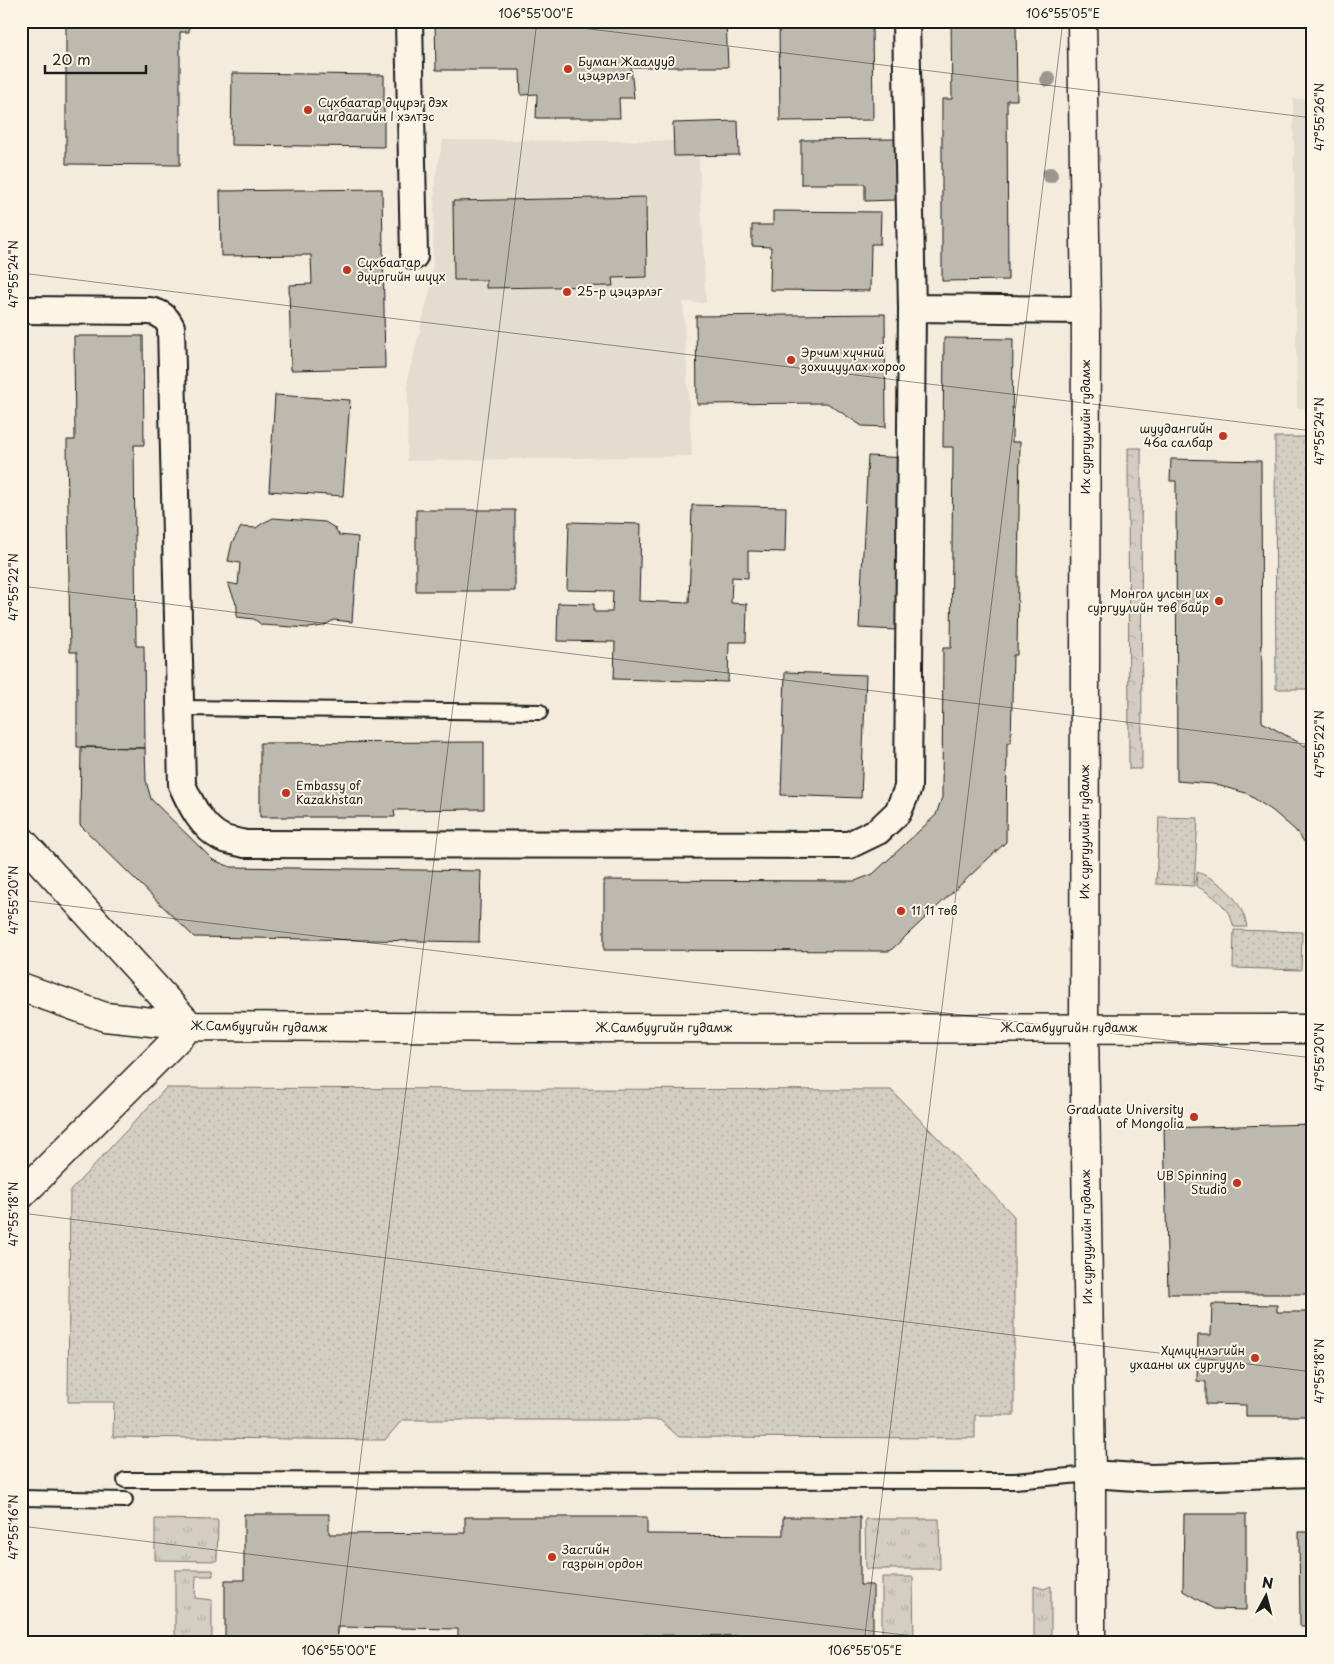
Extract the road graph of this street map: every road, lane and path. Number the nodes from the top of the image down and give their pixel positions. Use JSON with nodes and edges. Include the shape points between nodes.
{"nodes":[{"id":1,"x":409,"y":21,"type":"edge"},
{"id":2,"x":906,"y":21,"type":"edge"},
{"id":3,"x":1082,"y":21,"type":"edge"},
{"id":4,"x":414,"y":256,"type":"dead end"},
{"id":5,"x":912,"y":308,"type":"junction"},
{"id":6,"x":21,"y":310,"type":"edge"},
{"id":7,"x":1086,"y":310,"type":"junction"},
{"id":8,"x":181,"y":708,"type":"junction"},
{"id":9,"x":540,"y":712,"type":"dead end"},
{"id":10,"x":21,"y":840,"type":"edge"},
{"id":11,"x":21,"y":987,"type":"edge"},
{"id":12,"x":190,"y":1026,"type":"junction"},
{"id":13,"x":1084,"y":1029,"type":"junction"},
{"id":14,"x":1313,"y":1029,"type":"edge"},
{"id":15,"x":21,"y":1195,"type":"edge"},
{"id":16,"x":1313,"y":1473,"type":"edge"},
{"id":17,"x":1091,"y":1474,"type":"junction"},
{"id":18,"x":125,"y":1480,"type":"dead end"},
{"id":19,"x":21,"y":1498,"type":"edge"},
{"id":20,"x":124,"y":1500,"type":"dead end"},
{"id":21,"x":1092,"y":1643,"type":"edge"}],
"edges":[{"from":1,"to":4,"type":"street"},
{"from":2,"to":5,"type":"street"},
{"from":3,"to":7,"type":"main road","name":"Их сургуулийн гудамж"},
{"from":5,"to":7,"type":"street"},
{"from":5,"to":8,"type":"street","via":[[908,788],[898,812],[878,831],[849,845],[245,844],[222,837],[202,821],[191,806],[182,785]]},
{"from":6,"to":8,"type":"street","via":[[160,312],[172,327]]},
{"from":7,"to":13,"type":"main road","name":"Их сургуулийн гудамж"},
{"from":8,"to":9,"type":"lane"},
{"from":10,"to":12,"type":"main road"},
{"from":11,"to":12,"type":"main road","name":"Ж.Самбуугийн гудамж","via":[[105,1016]]},
{"from":12,"to":13,"type":"main road","name":"Ж.Самбуугийн гудамж"},
{"from":12,"to":15,"type":"main road"},
{"from":13,"to":14,"type":"main road","name":"Ж.Самбуугийн гудамж"},
{"from":13,"to":17,"type":"main road","name":"Их сургуулийн гудамж"},
{"from":16,"to":17,"type":"street","via":[[1151,1478]]},
{"from":17,"to":18,"type":"lane","via":[[1015,1481]]},
{"from":17,"to":21,"type":"main road","name":"Их сургуулийн гудамж"},
{"from":19,"to":20,"type":"lane"}]}
